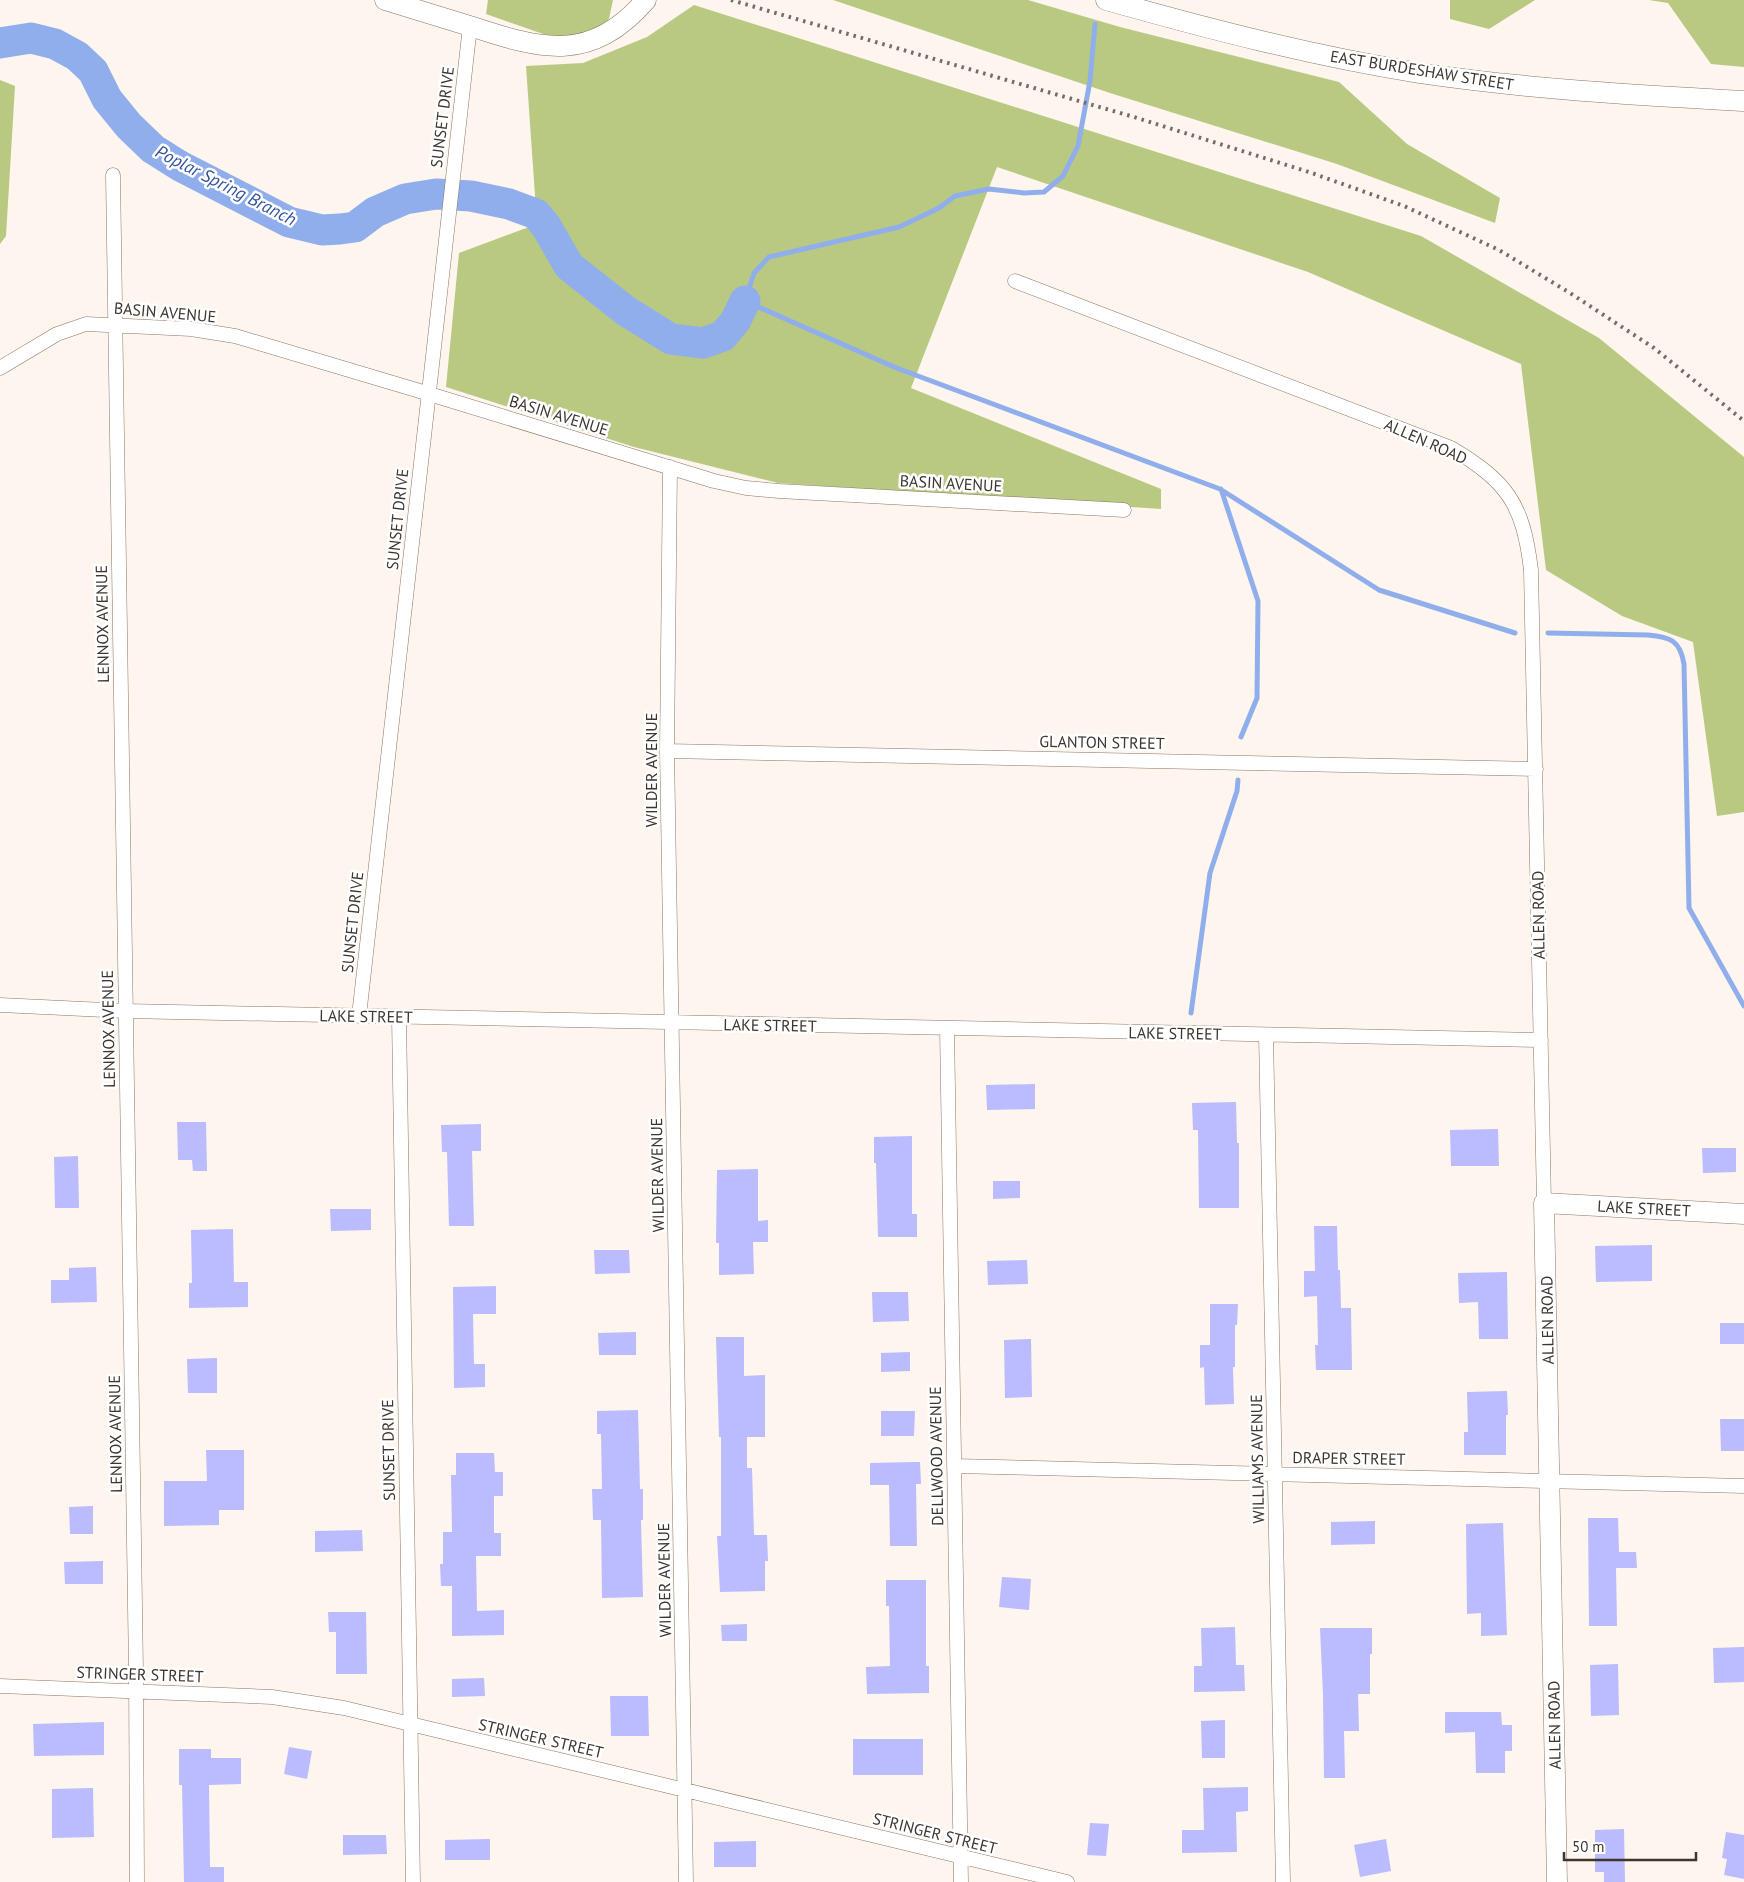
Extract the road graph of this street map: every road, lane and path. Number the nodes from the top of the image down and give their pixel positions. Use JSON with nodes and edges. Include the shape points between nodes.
{"nodes":[{"id":1,"x":385,"y":0,"type":"edge"},
{"id":2,"x":646,"y":0,"type":"edge"},
{"id":3,"x":1106,"y":0,"type":"edge"},
{"id":4,"x":470,"y":26,"type":"junction"},
{"id":5,"x":1744,"y":101,"type":"edge"},
{"id":6,"x":112,"y":175,"type":"dead end"},
{"id":7,"x":1015,"y":281,"type":"dead end"},
{"id":8,"x":114,"y":325,"type":"junction"},
{"id":9,"x":0,"y":368,"type":"edge"},
{"id":10,"x":429,"y":394,"type":"junction"},
{"id":11,"x":670,"y":467,"type":"junction"},
{"id":12,"x":1124,"y":510,"type":"dead end"},
{"id":13,"x":667,"y":751,"type":"junction"},
{"id":14,"x":1536,"y":769,"type":"junction"},
{"id":15,"x":0,"y":1005,"type":"edge"},
{"id":16,"x":126,"y":1011,"type":"junction"},
{"id":17,"x":359,"y":1016,"type":"junction"},
{"id":18,"x":399,"y":1017,"type":"junction"},
{"id":19,"x":672,"y":1023,"type":"junction"},
{"id":20,"x":947,"y":1028,"type":"junction"},
{"id":21,"x":1266,"y":1035,"type":"junction"},
{"id":22,"x":1541,"y":1040,"type":"junction"},
{"id":23,"x":1544,"y":1202,"type":"junction"},
{"id":24,"x":1744,"y":1214,"type":"edge"},
{"id":25,"x":954,"y":1466,"type":"junction"},
{"id":26,"x":1275,"y":1474,"type":"junction"},
{"id":27,"x":1550,"y":1480,"type":"junction"},
{"id":28,"x":1744,"y":1486,"type":"edge"},
{"id":29,"x":0,"y":1686,"type":"edge"},
{"id":30,"x":136,"y":1691,"type":"junction"},
{"id":31,"x":410,"y":1725,"type":"junction"},
{"id":32,"x":684,"y":1789,"type":"junction"},
{"id":33,"x":961,"y":1857,"type":"junction"},
{"id":34,"x":137,"y":1882,"type":"edge"},
{"id":35,"x":413,"y":1882,"type":"edge"},
{"id":36,"x":686,"y":1882,"type":"edge"},
{"id":37,"x":961,"y":1882,"type":"edge"},
{"id":38,"x":1066,"y":1882,"type":"edge"},
{"id":39,"x":1283,"y":1882,"type":"edge"},
{"id":40,"x":1557,"y":1882,"type":"edge"}],
"edges":[{"from":1,"to":4,"type":"street"},
{"from":2,"to":4,"type":"street","via":[[606,33],[563,47],[530,44]]},
{"from":3,"to":5,"type":"street","name":"EAST BURDESHAW STREET","via":[[1278,46],[1420,73],[1556,88]]},
{"from":4,"to":10,"type":"street","name":"SUNSET DRIVE"},
{"from":6,"to":8,"type":"street","name":"LENNOX AVENUE"},
{"from":7,"to":14,"type":"street","name":"ALLEN ROAD","via":[[1451,448],[1493,478],[1509,495],[1520,516],[1527,542],[1531,570]]},
{"from":8,"to":9,"type":"street","name":"BASIN AVENUE","via":[[86,324],[72,328]]},
{"from":8,"to":10,"type":"street","name":"BASIN AVENUE","via":[[192,329],[235,336]]},
{"from":8,"to":16,"type":"street","name":"LENNOX AVENUE"},
{"from":10,"to":11,"type":"street","name":"BASIN AVENUE"},
{"from":10,"to":17,"type":"street","name":"SUNSET DRIVE"},
{"from":11,"to":12,"type":"street","name":"BASIN AVENUE","via":[[746,488]]},
{"from":11,"to":13,"type":"street","name":"WILDER AVENUE"},
{"from":13,"to":14,"type":"street","name":"GLANTON STREET"},
{"from":13,"to":19,"type":"street","name":"WILDER AVENUE"},
{"from":14,"to":22,"type":"street","name":"ALLEN ROAD"},
{"from":15,"to":16,"type":"street","name":"LAKE STREET"},
{"from":16,"to":17,"type":"street","name":"LAKE STREET"},
{"from":16,"to":30,"type":"street","name":"LENNOX AVENUE"},
{"from":17,"to":18,"type":"street","name":"LAKE STREET"},
{"from":18,"to":19,"type":"street","name":"LAKE STREET"},
{"from":18,"to":31,"type":"street","name":"SUNSET DRIVE"},
{"from":19,"to":20,"type":"street","name":"LAKE STREET"},
{"from":19,"to":32,"type":"street","name":"WILDER AVENUE"},
{"from":20,"to":21,"type":"street","name":"LAKE STREET"},
{"from":20,"to":25,"type":"street","name":"DELLWOOD AVENUE"},
{"from":21,"to":22,"type":"street","name":"LAKE STREET"},
{"from":21,"to":26,"type":"street","name":"WILLIAMS AVENUE"},
{"from":22,"to":23,"type":"street","name":"ALLEN ROAD"},
{"from":23,"to":24,"type":"street","name":"LAKE STREET"},
{"from":23,"to":27,"type":"street","name":"ALLEN ROAD"},
{"from":25,"to":26,"type":"street","name":"DRAPER STREET"},
{"from":25,"to":33,"type":"street","name":"DELLWOOD AVENUE"},
{"from":26,"to":27,"type":"street","name":"DRAPER STREET"},
{"from":26,"to":39,"type":"street","name":"WILLIAMS AVENUE"},
{"from":27,"to":28,"type":"street","name":"DRAPER STREET"},
{"from":27,"to":40,"type":"street","name":"ALLEN ROAD"},
{"from":29,"to":30,"type":"street","name":"STRINGER STREET"},
{"from":30,"to":31,"type":"street","name":"STRINGER STREET","via":[[299,1700]]},
{"from":30,"to":34,"type":"street","name":"LENNOX AVENUE"},
{"from":31,"to":32,"type":"street","name":"STRINGER STREET"},
{"from":31,"to":35,"type":"street","name":"SUNSET DRIVE"},
{"from":32,"to":33,"type":"street","name":"STRINGER STREET"},
{"from":32,"to":36,"type":"street","name":"WILDER AVENUE"},
{"from":33,"to":37,"type":"street","name":"DELLWOOD AVENUE"},
{"from":33,"to":38,"type":"street","name":"STRINGER STREET"}]}
